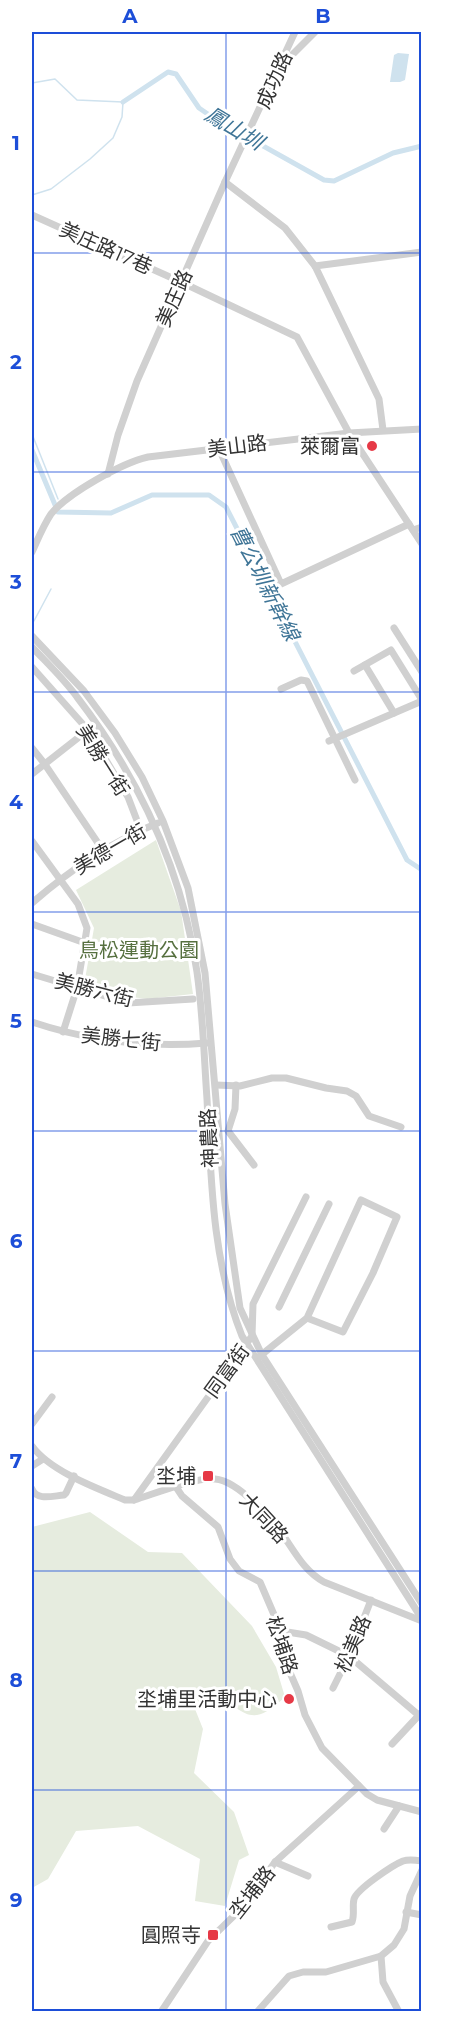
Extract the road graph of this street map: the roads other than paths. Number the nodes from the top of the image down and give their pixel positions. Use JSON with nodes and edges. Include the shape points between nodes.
{"nodes":[{"id":1,"x":295,"y":32,"type":"edge"},
{"id":2,"x":316,"y":32,"type":"edge"},
{"id":3,"x":279,"y":68,"type":"junction"},
{"id":4,"x":252,"y":128,"type":"joint"},
{"id":5,"x":225,"y":182,"type":"junction"},
{"id":6,"x":32,"y":214,"type":"edge"},
{"id":7,"x":422,"y":252,"type":"edge"},
{"id":8,"x":315,"y":266,"type":"junction"},
{"id":9,"x":181,"y":282,"type":"junction"},
{"id":10,"x":422,"y":429,"type":"edge"},
{"id":11,"x":383,"y":430,"type":"junction"},
{"id":12,"x":349,"y":433,"type":"junction"},
{"id":13,"x":219,"y":448,"type":"junction"},
{"id":14,"x":108,"y":474,"type":"junction"},
{"id":15,"x":411,"y":527,"type":"junction"},
{"id":16,"x":422,"y":527,"type":"edge"},
{"id":17,"x":422,"y":544,"type":"edge"},
{"id":18,"x":32,"y":552,"type":"edge"},
{"id":19,"x":394,"y":628,"type":"dead end"},
{"id":20,"x":32,"y":636,"type":"edge"},
{"id":21,"x":32,"y":647,"type":"edge"},
{"id":22,"x":364,"y":665,"type":"junction"},
{"id":23,"x":32,"y":667,"type":"edge"},
{"id":24,"x":354,"y":671,"type":"dead end"},
{"id":25,"x":422,"y":672,"type":"edge"},
{"id":26,"x":281,"y":689,"type":"dead end"},
{"id":27,"x":422,"y":700,"type":"edge"},
{"id":28,"x":394,"y":713,"type":"junction"},
{"id":29,"x":88,"y":730,"type":"junction"},
{"id":30,"x":334,"y":739,"type":"junction"},
{"id":31,"x":32,"y":748,"type":"edge"},
{"id":32,"x":44,"y":763,"type":"junction"},
{"id":33,"x":32,"y":774,"type":"edge"},
{"id":34,"x":355,"y":780,"type":"dead end"},
{"id":35,"x":164,"y":821,"type":"junction"},
{"id":36,"x":154,"y":824,"type":"junction"},
{"id":37,"x":141,"y":831,"type":"junction"},
{"id":38,"x":32,"y":841,"type":"edge"},
{"id":39,"x":102,"y":849,"type":"junction"},
{"id":40,"x":60,"y":879,"type":"junction"},
{"id":41,"x":32,"y":903,"type":"edge"},
{"id":42,"x":32,"y":924,"type":"edge"},
{"id":43,"x":85,"y":944,"type":"junction"},
{"id":44,"x":32,"y":974,"type":"edge"},
{"id":45,"x":76,"y":988,"type":"junction"},
{"id":46,"x":193,"y":999,"type":"dead end"},
{"id":47,"x":32,"y":1022,"type":"edge"},
{"id":48,"x":63,"y":1032,"type":"junction"},
{"id":49,"x":212,"y":1043,"type":"junction"},
{"id":50,"x":204,"y":1044,"type":"junction"},
{"id":51,"x":216,"y":1084,"type":"junction"},
{"id":52,"x":236,"y":1085,"type":"junction"},
{"id":53,"x":401,"y":1127,"type":"dead end"},
{"id":54,"x":254,"y":1165,"type":"dead end"},
{"id":55,"x":306,"y":1197,"type":"dead end"},
{"id":56,"x":329,"y":1204,"type":"dead end"},
{"id":57,"x":279,"y":1307,"type":"dead end"},
{"id":58,"x":308,"y":1318,"type":"junction"},
{"id":59,"x":252,"y":1336,"type":"junction"},
{"id":60,"x":246,"y":1344,"type":"junction"},
{"id":61,"x":259,"y":1357,"type":"junction"},
{"id":62,"x":52,"y":1397,"type":"dead end"},
{"id":63,"x":32,"y":1424,"type":"edge"},
{"id":64,"x":32,"y":1446,"type":"edge"},
{"id":65,"x":43,"y":1459,"type":"junction"},
{"id":66,"x":32,"y":1467,"type":"edge"},
{"id":67,"x":74,"y":1476,"type":"junction"},
{"id":68,"x":176,"y":1487,"type":"junction"},
{"id":69,"x":32,"y":1489,"type":"edge"},
{"id":70,"x":134,"y":1500,"type":"junction"},
{"id":71,"x":371,"y":1600,"type":"junction"},
{"id":72,"x":422,"y":1604,"type":"edge"},
{"id":73,"x":422,"y":1620,"type":"edge"},
{"id":74,"x":281,"y":1631,"type":"junction"},
{"id":75,"x":349,"y":1656,"type":"junction"},
{"id":76,"x":333,"y":1689,"type":"dead end"},
{"id":77,"x":420,"y":1715,"type":"edge"},
{"id":78,"x":392,"y":1744,"type":"dead end"},
{"id":79,"x":359,"y":1786,"type":"junction"},
{"id":80,"x":399,"y":1806,"type":"junction"},
{"id":81,"x":422,"y":1812,"type":"edge"},
{"id":82,"x":384,"y":1829,"type":"dead end"},
{"id":83,"x":422,"y":1861,"type":"edge"},
{"id":84,"x":275,"y":1862,"type":"junction"},
{"id":85,"x":422,"y":1870,"type":"edge"},
{"id":86,"x":308,"y":1876,"type":"dead end"},
{"id":87,"x":406,"y":1912,"type":"junction"},
{"id":88,"x":422,"y":1915,"type":"edge"},
{"id":89,"x":331,"y":1927,"type":"dead end"},
{"id":90,"x":381,"y":1956,"type":"junction"},
{"id":91,"x":161,"y":2012,"type":"edge"},
{"id":92,"x":258,"y":2012,"type":"edge"},
{"id":93,"x":399,"y":2012,"type":"edge"}],
"edges":[{"from":1,"to":3,"type":"street","name":"成功路"},
{"from":2,"to":3,"type":"street"},
{"from":3,"to":4,"type":"street","name":"成功路"},
{"from":4,"to":5,"type":"street","name":"美庄路"},
{"from":5,"to":8,"type":"street","via":[[285,228]]},
{"from":5,"to":9,"type":"street","name":"美庄路"},
{"from":6,"to":9,"type":"street","name":"美庄路17巷"},
{"from":7,"to":8,"type":"street"},
{"from":8,"to":11,"type":"street","via":[[378,399]]},
{"from":9,"to":12,"type":"street","name":"美庄路17巷","via":[[297,337]]},
{"from":9,"to":14,"type":"street","name":"美庄路","via":[[137,381]]},
{"from":10,"to":11,"type":"street","name":"美山路"},
{"from":11,"to":12,"type":"street","name":"美山路"},
{"from":12,"to":13,"type":"street","name":"美山路"},
{"from":12,"to":15,"type":"street","name":"美庄路17巷"},
{"from":13,"to":14,"type":"street","name":"美山路","via":[[148,457]]},
{"from":13,"to":15,"type":"street","via":[[280,585]]},
{"from":14,"to":18,"type":"street","name":"美山路","via":[[63,501],[52,513]]},
{"from":15,"to":16,"type":"street"},
{"from":15,"to":17,"type":"street","name":"美庄路17巷"},
{"from":19,"to":25,"type":"street"},
{"from":20,"to":35,"type":"street","name":"神農路","via":[[84,691],[115,733]]},
{"from":21,"to":36,"type":"street","name":"神農路","via":[[76,695],[101,730],[134,782]]},
{"from":22,"to":24,"type":"street"},
{"from":22,"to":27,"type":"street","via":[[391,650]]},
{"from":22,"to":28,"type":"street"},
{"from":23,"to":29,"type":"street","name":"美勝一街"},
{"from":26,"to":30,"type":"street","via":[[307,681]]},
{"from":27,"to":28,"type":"street"},
{"from":28,"to":30,"type":"street"},
{"from":29,"to":32,"type":"street"},
{"from":29,"to":37,"type":"street","name":"美勝一街","via":[[128,797]]},
{"from":30,"to":34,"type":"street"},
{"from":31,"to":32,"type":"street"},
{"from":32,"to":33,"type":"street"},
{"from":32,"to":39,"type":"street"},
{"from":35,"to":36,"type":"street","name":"美德一街"},
{"from":35,"to":49,"type":"street","name":"神農路","via":[[195,919]]},
{"from":36,"to":37,"type":"street","name":"美德一街"},
{"from":36,"to":50,"type":"street","name":"神農路","via":[[187,921]]},
{"from":37,"to":39,"type":"street","name":"美德一街"},
{"from":38,"to":40,"type":"street"},
{"from":39,"to":40,"type":"street","name":"美德一街"},
{"from":40,"to":41,"type":"street","name":"美德一街"},
{"from":40,"to":43,"type":"street","via":[[83,917],[87,928]]},
{"from":42,"to":43,"type":"street"},
{"from":43,"to":45,"type":"street"},
{"from":44,"to":45,"type":"street","name":"美勝六街"},
{"from":45,"to":46,"type":"street","name":"美勝六街","via":[[128,1003]]},
{"from":45,"to":48,"type":"street"},
{"from":47,"to":48,"type":"street","name":"美勝七街"},
{"from":48,"to":50,"type":"street","name":"美勝七街","via":[[142,1045]]},
{"from":49,"to":50,"type":"street","name":"美勝七街"},
{"from":49,"to":51,"type":"street","name":"神農路"},
{"from":50,"to":60,"type":"street","name":"神農路","via":[[212,1198],[225,1281]]},
{"from":51,"to":52,"type":"street"},
{"from":51,"to":59,"type":"street","name":"神農路","via":[[234,1279],[240,1308]]},
{"from":52,"to":53,"type":"street","via":[[286,1078],[347,1091],[356,1096],[369,1116]]},
{"from":52,"to":54,"type":"street","via":[[228,1131]]},
{"from":55,"to":59,"type":"street","name":"同富街","via":[[254,1304]]},
{"from":56,"to":57,"type":"street"},
{"from":58,"to":58,"type":"street","via":[[361,1200],[397,1217],[343,1332]]},
{"from":58,"to":61,"type":"street"},
{"from":59,"to":60,"type":"street","name":"同富街"},
{"from":59,"to":61,"type":"street","name":"神農路"},
{"from":60,"to":61,"type":"street","name":"神農路"},
{"from":60,"to":70,"type":"street","name":"同富街"},
{"from":61,"to":72,"type":"street","name":"神農路"},
{"from":61,"to":73,"type":"street","name":"神農路"},
{"from":62,"to":63,"type":"street"},
{"from":64,"to":65,"type":"street"},
{"from":65,"to":66,"type":"street"},
{"from":65,"to":67,"type":"street"},
{"from":67,"to":69,"type":"street","via":[[64,1495],[39,1497]]},
{"from":67,"to":70,"type":"street","via":[[125,1500]]},
{"from":68,"to":70,"type":"street","name":"大同路"},
{"from":68,"to":71,"type":"street","name":"大同路","via":[[213,1479],[233,1487],[275,1525],[311,1575]]},
{"from":68,"to":74,"type":"street","name":"松埔路","via":[[218,1527],[239,1571],[260,1582]]},
{"from":71,"to":73,"type":"street","name":"大同路"},
{"from":71,"to":75,"type":"street","name":"松美路"},
{"from":74,"to":75,"type":"street","via":[[306,1635]]},
{"from":74,"to":79,"type":"street","name":"松埔路","via":[[281,1651],[309,1723],[322,1748]]},
{"from":75,"to":76,"type":"street","name":"松美路"},
{"from":75,"to":77,"type":"street"},
{"from":77,"to":78,"type":"street"},
{"from":79,"to":80,"type":"street","name":"松埔路","via":[[377,1800]]},
{"from":79,"to":84,"type":"street","name":"坔埔路"},
{"from":80,"to":81,"type":"street","name":"松埔路"},
{"from":80,"to":82,"type":"street"},
{"from":83,"to":89,"type":"street","via":[[401,1862],[372,1881],[354,1899],[352,1922]]},
{"from":84,"to":86,"type":"street"},
{"from":84,"to":91,"type":"street","name":"坔埔路","via":[[244,1906],[208,1941]]},
{"from":85,"to":87,"type":"street"},
{"from":87,"to":88,"type":"street"},
{"from":87,"to":90,"type":"street","via":[[399,1938]]},
{"from":90,"to":92,"type":"street","via":[[326,1972],[289,1976]]},
{"from":90,"to":93,"type":"street","via":[[383,1982]]}]}
